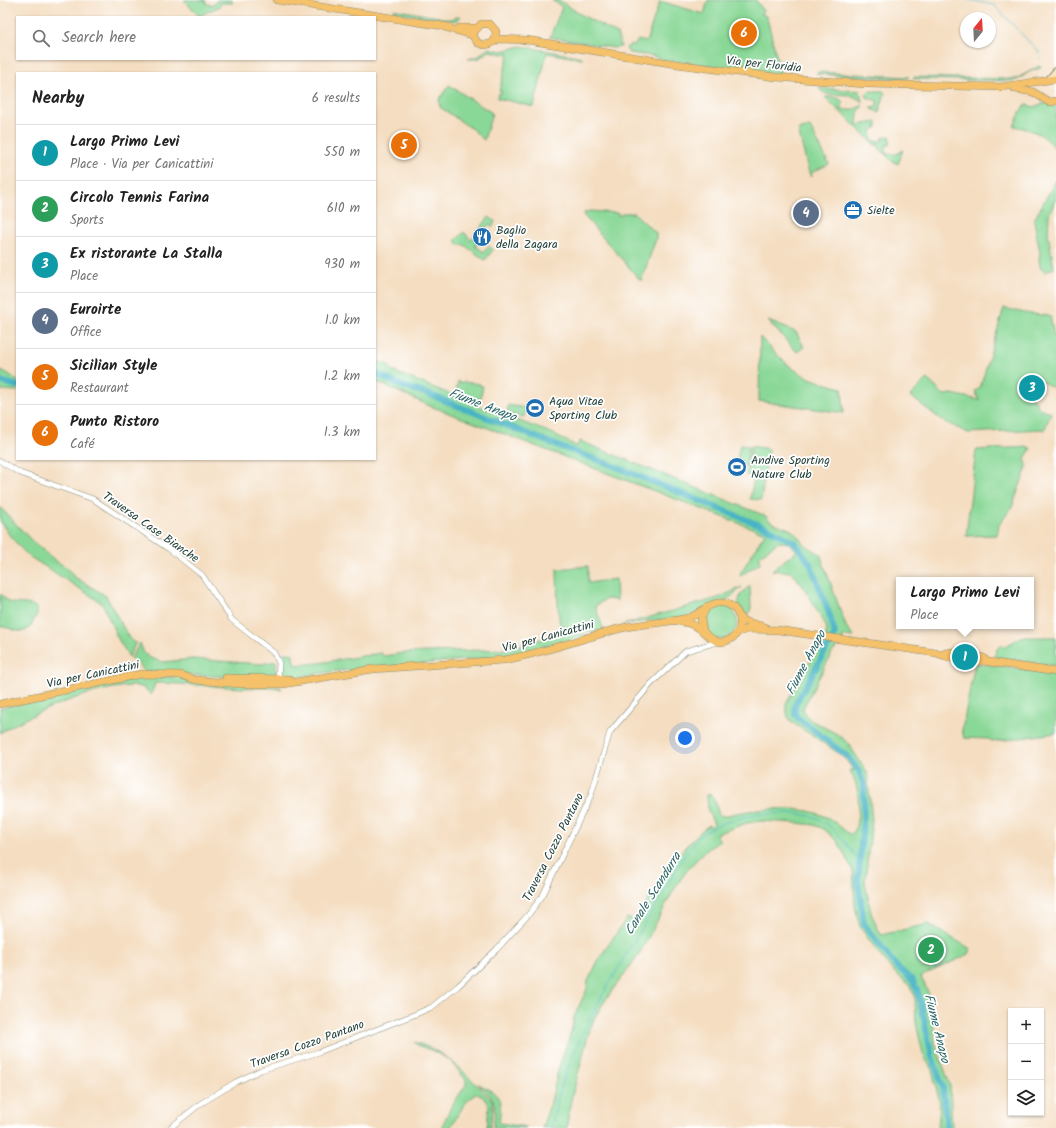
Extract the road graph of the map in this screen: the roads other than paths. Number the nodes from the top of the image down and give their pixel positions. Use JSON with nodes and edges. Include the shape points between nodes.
{"nodes":[{"id":1,"x":277,"y":0,"type":"edge"},
{"id":2,"x":376,"y":16,"type":"edge"},
{"id":3,"x":376,"y":16,"type":"edge"},
{"id":4,"x":444,"y":27,"type":"junction"},
{"id":5,"x":476,"y":28,"type":"junction"},
{"id":6,"x":496,"y":31,"type":"junction"},
{"id":7,"x":475,"y":38,"type":"junction"},
{"id":8,"x":495,"y":40,"type":"junction"},
{"id":9,"x":527,"y":40,"type":"junction"},
{"id":10,"x":1056,"y":71,"type":"edge"},
{"id":11,"x":1050,"y":80,"type":"edge"},
{"id":12,"x":1001,"y":87,"type":"junction"},
{"id":13,"x":1045,"y":100,"type":"junction"},
{"id":14,"x":1056,"y":101,"type":"edge"},
{"id":15,"x":0,"y":461,"type":"edge"},
{"id":16,"x":706,"y":608,"type":"junction"},
{"id":17,"x":740,"y":618,"type":"junction"},
{"id":18,"x":677,"y":621,"type":"junction"},
{"id":19,"x":778,"y":630,"type":"junction"},
{"id":20,"x":738,"y":632,"type":"junction"},
{"id":21,"x":704,"y":633,"type":"junction"},
{"id":22,"x":717,"y":642,"type":"junction"},
{"id":23,"x":700,"y":646,"type":"junction"},
{"id":24,"x":961,"y":651,"type":"junction"},
{"id":25,"x":936,"y":653,"type":"junction"},
{"id":26,"x":970,"y":654,"type":"junction"},
{"id":27,"x":964,"y":662,"type":"junction"},
{"id":28,"x":1056,"y":670,"type":"edge"},
{"id":29,"x":190,"y":678,"type":"junction"},
{"id":30,"x":280,"y":679,"type":"junction"},
{"id":31,"x":0,"y":704,"type":"edge"},
{"id":32,"x":170,"y":1128,"type":"edge"}],
"edges":[{"from":1,"to":3,"type":"main road"},
{"from":2,"to":4,"type":"main road"},
{"from":4,"to":5,"type":"main road"},
{"from":4,"to":7,"type":"main road"},
{"from":5,"to":6,"type":"main road","via":[[488,23]]},
{"from":5,"to":7,"type":"main road"},
{"from":6,"to":8,"type":"main road"},
{"from":6,"to":9,"type":"main road"},
{"from":7,"to":8,"type":"main road","via":[[478,43],[484,45]]},
{"from":8,"to":9,"type":"main road"},
{"from":9,"to":12,"type":"main road","name":"Via per Floridia","via":[[775,77],[879,85]]},
{"from":10,"to":11,"type":"main road"},
{"from":11,"to":12,"type":"main road"},
{"from":11,"to":13,"type":"main road","via":[[1040,89]]},
{"from":12,"to":13,"type":"main road","via":[[1029,91]]},
{"from":13,"to":14,"type":"main road"},
{"from":15,"to":30,"type":"street","name":"Traversa Case Bianche","via":[[20,473],[93,499],[169,548],[202,575],[232,620],[274,653],[279,663]]},
{"from":16,"to":17,"type":"main road","via":[[724,603],[735,608]]},
{"from":16,"to":18,"type":"main road","via":[[697,615]]},
{"from":16,"to":21,"type":"main road","via":[[701,619]]},
{"from":17,"to":19,"type":"main road"},
{"from":17,"to":20,"type":"main road"},
{"from":18,"to":21,"type":"main road","via":[[692,624]]},
{"from":18,"to":30,"type":"main road","name":"Via per Canicattini","via":[[649,622],[622,628],[504,660]]},
{"from":19,"to":20,"type":"main road","via":[[749,629]]},
{"from":19,"to":25,"type":"main road"},
{"from":20,"to":22,"type":"main road","via":[[729,640]]},
{"from":21,"to":22,"type":"main road"},
{"from":21,"to":23,"type":"street"},
{"from":22,"to":23,"type":"street","name":"Traversa Cozzo Pantano"},
{"from":23,"to":32,"type":"street","name":"Traversa Cozzo Pantano","via":[[686,651],[656,679],[610,732],[590,795],[543,895],[529,914],[481,965],[432,1006],[319,1052],[277,1065],[236,1082],[200,1104]]},
{"from":24,"to":25,"type":"main road"},
{"from":24,"to":26,"type":"main road","via":[[966,650]]},
{"from":24,"to":27,"type":"main road","via":[[958,657]]},
{"from":25,"to":27,"type":"main road"},
{"from":26,"to":27,"type":"main road","via":[[970,659]]},
{"from":26,"to":28,"type":"main road"},
{"from":27,"to":28,"type":"main road","via":[[983,661]]},
{"from":29,"to":30,"type":"main road","name":"Via per Canicattini"},
{"from":29,"to":30,"type":"main road","name":"Via per Canicattini","via":[[239,684]]},
{"from":29,"to":31,"type":"main road","name":"Via per Canicattini","via":[[180,675],[141,674]]}]}
